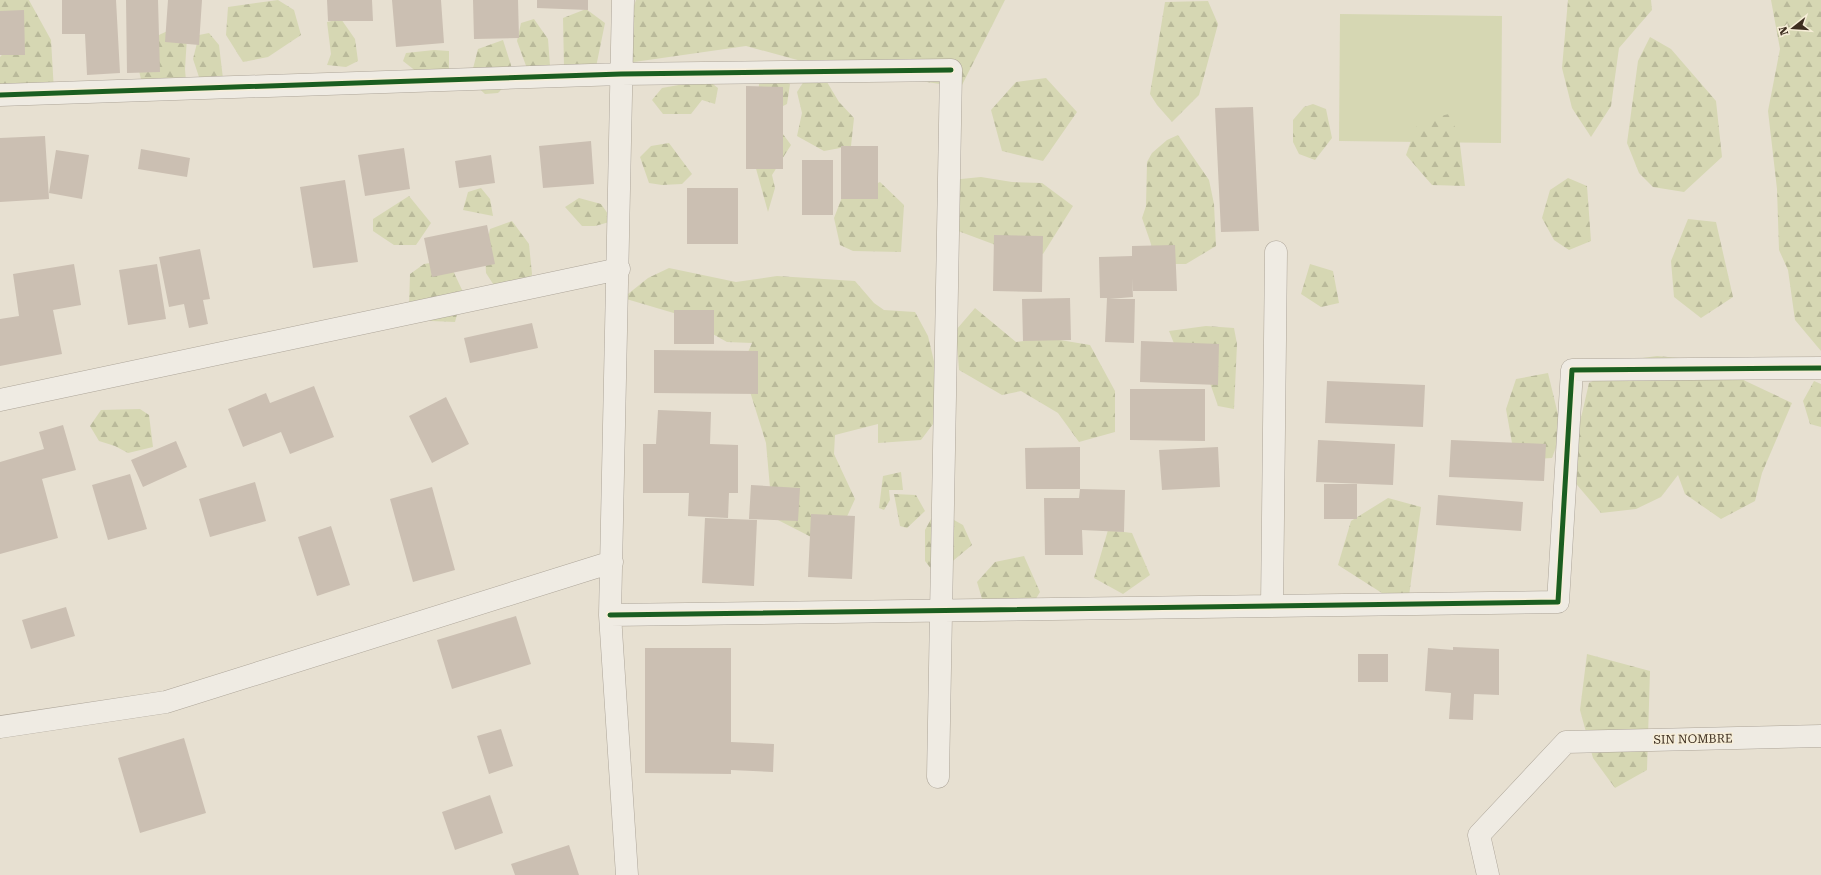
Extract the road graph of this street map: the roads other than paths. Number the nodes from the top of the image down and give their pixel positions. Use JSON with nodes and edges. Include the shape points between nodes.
{"nodes":[{"id":1,"x":623,"y":0,"type":"edge"},
{"id":2,"x":621,"y":74,"type":"junction"},
{"id":3,"x":0,"y":95,"type":"edge"},
{"id":4,"x":1276,"y":252,"type":"dead end"},
{"id":5,"x":619,"y":269,"type":"junction"},
{"id":6,"x":1821,"y":368,"type":"edge"},
{"id":7,"x":0,"y":400,"type":"edge"},
{"id":8,"x":612,"y":562,"type":"junction"},
{"id":9,"x":1272,"y":606,"type":"junction"},
{"id":10,"x":941,"y":610,"type":"junction"},
{"id":11,"x":610,"y":615,"type":"junction"},
{"id":12,"x":2,"y":722,"type":"edge"},
{"id":13,"x":1821,"y":736,"type":"edge"},
{"id":14,"x":938,"y":777,"type":"dead end"},
{"id":15,"x":627,"y":875,"type":"edge"},
{"id":16,"x":1488,"y":875,"type":"edge"}],
"edges":[{"from":1,"to":2,"type":"street"},
{"from":2,"to":3,"type":"street"},
{"from":2,"to":5,"type":"street"},
{"from":2,"to":10,"type":"street","via":[[951,70]]},
{"from":4,"to":9,"type":"street"},
{"from":5,"to":7,"type":"street"},
{"from":5,"to":8,"type":"street"},
{"from":6,"to":9,"type":"street","via":[[1572,370],[1558,602]]},
{"from":8,"to":11,"type":"street"},
{"from":8,"to":12,"type":"street","via":[[166,702]]},
{"from":9,"to":10,"type":"street"},
{"from":10,"to":11,"type":"street"},
{"from":10,"to":14,"type":"street"},
{"from":11,"to":15,"type":"street"},
{"from":13,"to":16,"type":"street","name":"SIN NOMBRE","via":[[1566,742],[1479,835]]}]}
